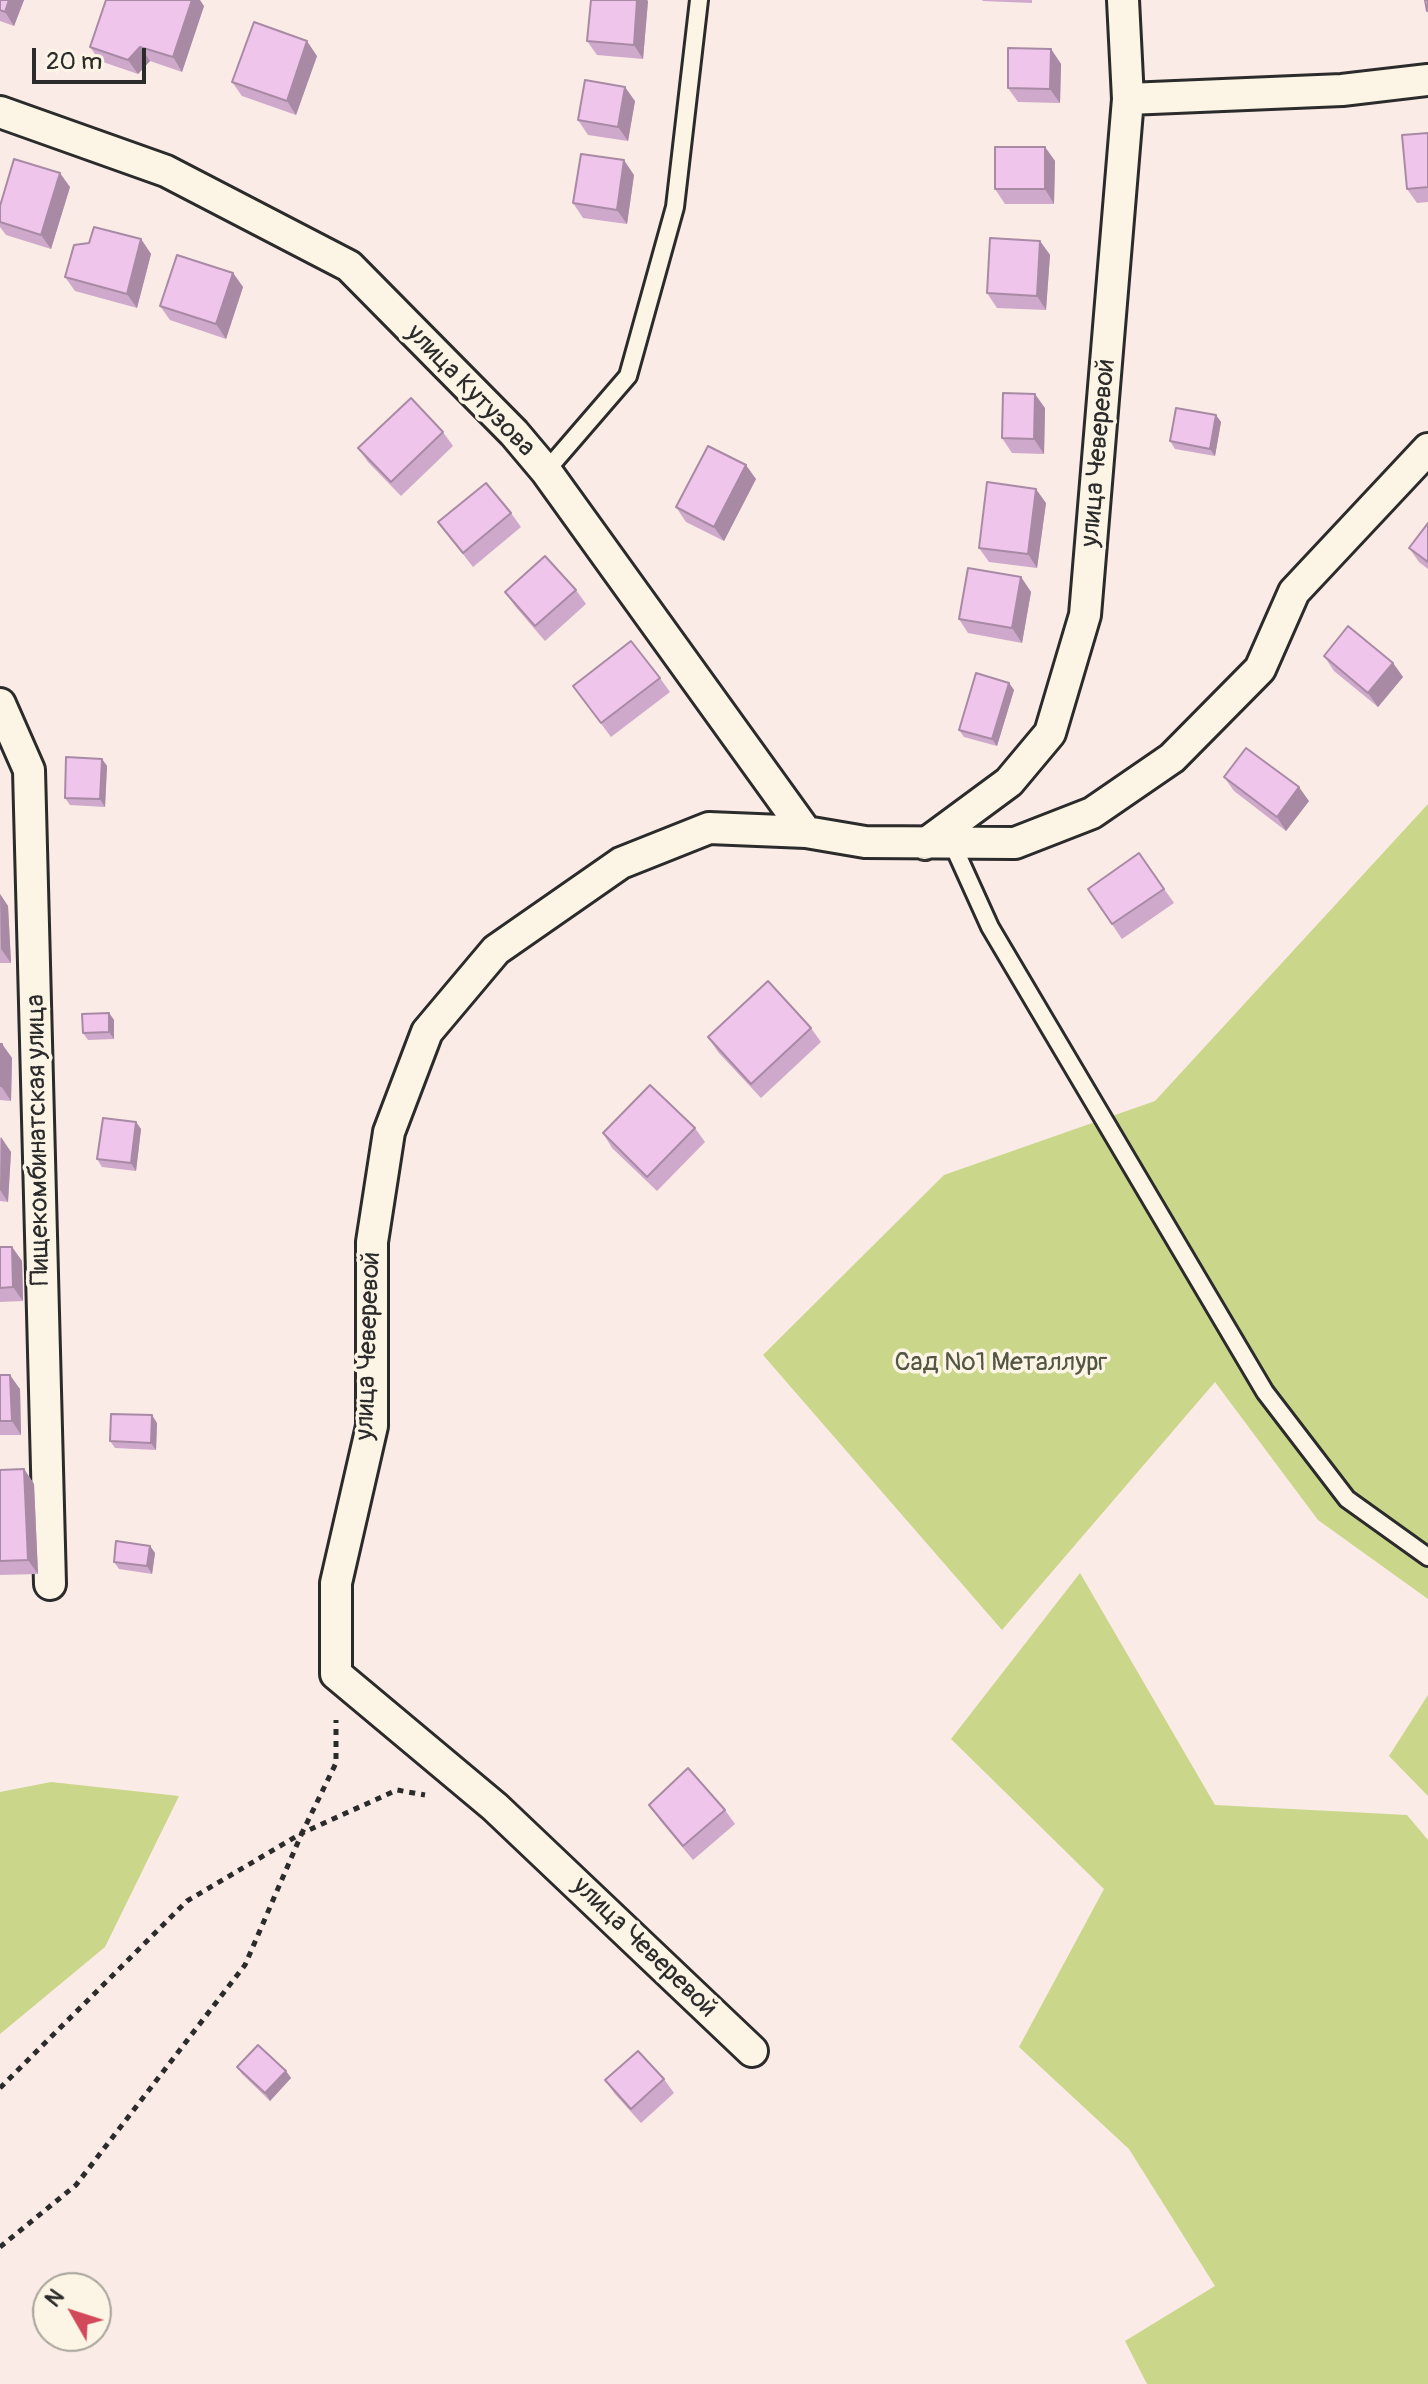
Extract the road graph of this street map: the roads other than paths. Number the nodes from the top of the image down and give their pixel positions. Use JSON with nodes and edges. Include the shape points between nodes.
{"nodes":[{"id":1,"x":699,"y":0,"type":"edge"},
{"id":2,"x":1123,"y":0,"type":"edge"},
{"id":3,"x":1428,"y":80,"type":"edge"},
{"id":4,"x":1128,"y":99,"type":"junction"},
{"id":5,"x":0,"y":112,"type":"edge"},
{"id":6,"x":1428,"y":449,"type":"edge"},
{"id":7,"x":546,"y":471,"type":"junction"},
{"id":8,"x":0,"y":704,"type":"edge"},
{"id":9,"x":806,"y":832,"type":"junction"},
{"id":10,"x":938,"y":844,"type":"junction"},
{"id":11,"x":1428,"y":1557,"type":"edge"},
{"id":12,"x":50,"y":1584,"type":"dead end"},
{"id":13,"x":752,"y":2051,"type":"dead end"}],
"edges":[{"from":1,"to":7,"type":"lane","via":[[675,207],[628,376]]},
{"from":2,"to":4,"type":"street","name":"улица Чеверевой"},
{"from":3,"to":4,"type":"street","via":[[1342,90]]},
{"from":4,"to":10,"type":"street","name":"улица Чеверевой","via":[[1085,615],[1050,733],[1009,782]]},
{"from":5,"to":7,"type":"street","name":"улица Кутузова","via":[[166,171],[349,266]]},
{"from":6,"to":10,"type":"street","name":"улица Чеверевой","via":[[1294,592],[1260,669],[1172,758],[1092,813],[1015,843]]},
{"from":7,"to":9,"type":"street","name":"улица Кутузова"},
{"from":8,"to":12,"type":"street","name":"Пищекомбинатская улица","via":[[29,770]]},
{"from":9,"to":10,"type":"street","name":"улица Чеверевой","via":[[865,842]]},
{"from":9,"to":13,"type":"street","name":"улица Чеверевой","via":[[709,828],[621,863],[496,950],[427,1032],[389,1132],[372,1242],[372,1426],[336,1583],[336,1674],[495,1807]]},
{"from":10,"to":11,"type":"lane","via":[[1265,1392],[1347,1499]]}]}
